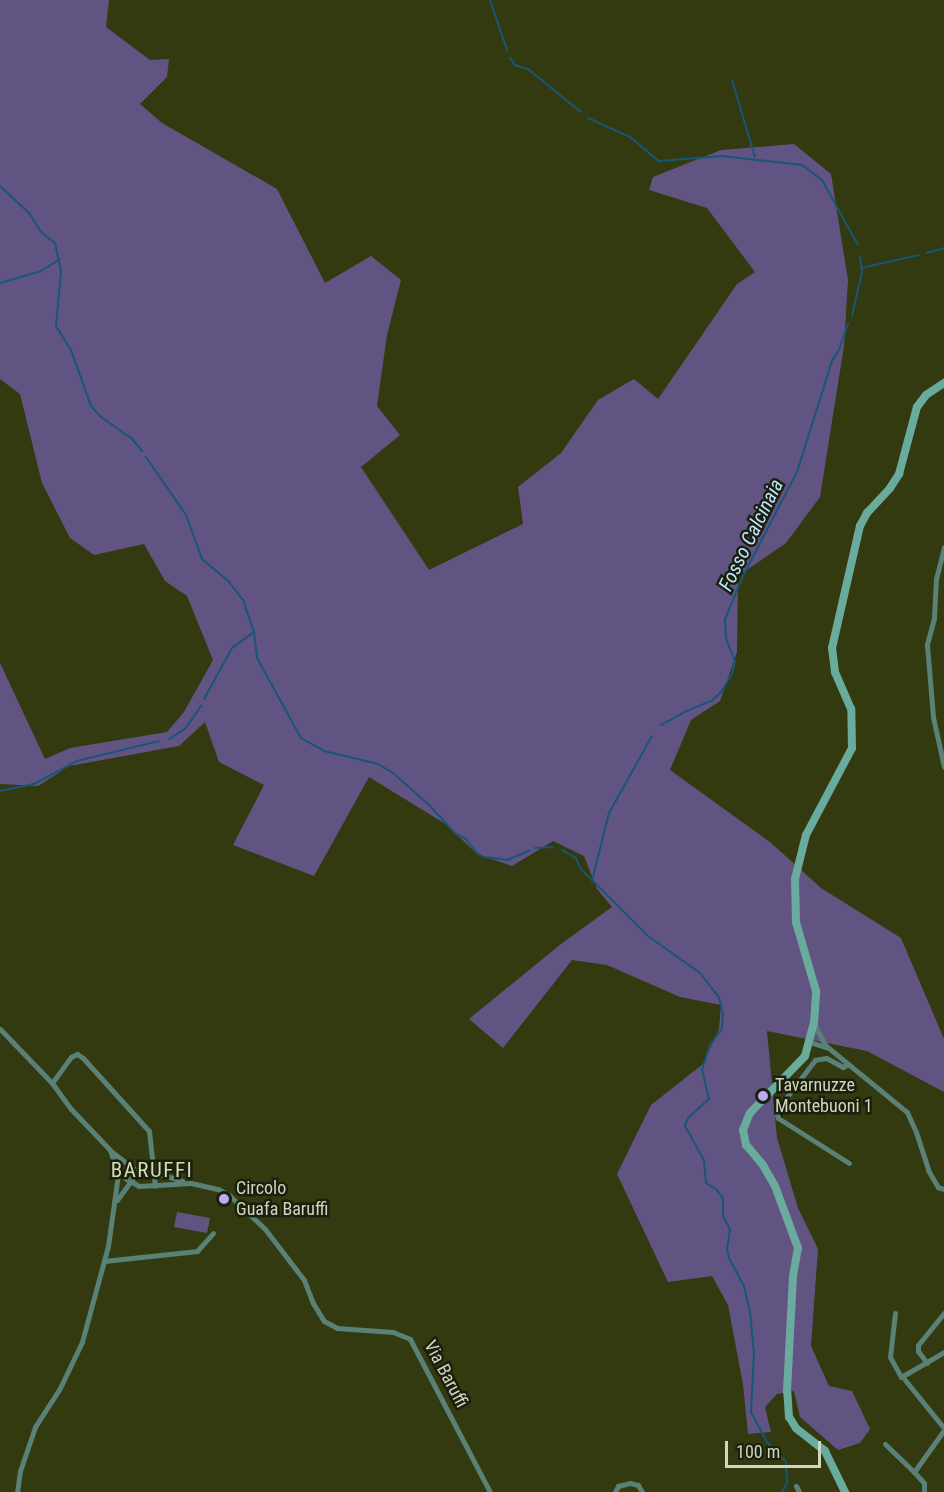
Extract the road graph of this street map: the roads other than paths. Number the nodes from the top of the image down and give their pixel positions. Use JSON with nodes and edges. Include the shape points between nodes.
{"nodes":[{"id":1,"x":944,"y":383,"type":"edge"},
{"id":2,"x":944,"y":547,"type":"edge"},
{"id":3,"x":944,"y":767,"type":"edge"},
{"id":4,"x":814,"y":1023,"type":"junction"},
{"id":5,"x":0,"y":1029,"type":"edge"},
{"id":6,"x":810,"y":1042,"type":"junction"},
{"id":7,"x":825,"y":1047,"type":"junction"},
{"id":8,"x":806,"y":1053,"type":"junction"},
{"id":9,"x":848,"y":1064,"type":"junction"},
{"id":10,"x":782,"y":1081,"type":"junction"},
{"id":11,"x":52,"y":1083,"type":"junction"},
{"id":12,"x":792,"y":1088,"type":"junction"},
{"id":13,"x":110,"y":1150,"type":"junction"},
{"id":14,"x":849,"y":1164,"type":"dead end"},
{"id":15,"x":132,"y":1168,"type":"junction"},
{"id":16,"x":118,"y":1174,"type":"junction"},
{"id":17,"x":154,"y":1176,"type":"junction"},
{"id":18,"x":186,"y":1182,"type":"junction"},
{"id":19,"x":130,"y":1183,"type":"junction"},
{"id":20,"x":155,"y":1186,"type":"junction"},
{"id":21,"x":944,"y":1188,"type":"edge"},
{"id":22,"x":115,"y":1203,"type":"junction"},
{"id":23,"x":213,"y":1233,"type":"dead end"},
{"id":24,"x":104,"y":1261,"type":"junction"},
{"id":25,"x":895,"y":1313,"type":"dead end"},
{"id":26,"x":944,"y":1313,"type":"edge"},
{"id":27,"x":944,"y":1352,"type":"edge"},
{"id":28,"x":927,"y":1363,"type":"junction"},
{"id":29,"x":905,"y":1380,"type":"dead end"},
{"id":30,"x":944,"y":1431,"type":"edge"},
{"id":31,"x":885,"y":1444,"type":"dead end"},
{"id":32,"x":914,"y":1472,"type":"junction"},
{"id":33,"x":796,"y":1485,"type":"dead end"},
{"id":34,"x":17,"y":1492,"type":"edge"},
{"id":35,"x":490,"y":1492,"type":"edge"},
{"id":36,"x":615,"y":1492,"type":"edge"},
{"id":37,"x":642,"y":1492,"type":"edge"},
{"id":38,"x":799,"y":1492,"type":"edge"},
{"id":39,"x":845,"y":1492,"type":"edge"},
{"id":40,"x":924,"y":1492,"type":"edge"}],
"edges":[{"from":1,"to":4,"type":"main road","via":[[916,407],[899,474],[863,519],[832,648],[835,672],[851,709],[853,743],[847,762],[801,848],[794,893],[796,922],[816,991]]},
{"from":2,"to":3,"type":"street","via":[[927,645],[933,717]]},
{"from":4,"to":6,"type":"main road"},
{"from":4,"to":7,"type":"street"},
{"from":5,"to":11,"type":"street","name":"Via Baruffi"},
{"from":6,"to":7,"type":"street"},
{"from":6,"to":8,"type":"main road"},
{"from":7,"to":8,"type":"street"},
{"from":7,"to":9,"type":"street"},
{"from":8,"to":10,"type":"main road"},
{"from":9,"to":12,"type":"street","via":[[843,1067],[825,1058],[815,1060]]},
{"from":9,"to":21,"type":"street","via":[[907,1112],[927,1170],[938,1187]]},
{"from":10,"to":12,"type":"street"},
{"from":10,"to":39,"type":"main road","via":[[750,1113],[743,1137],[770,1175],[798,1248],[786,1391],[789,1417],[796,1428],[825,1451]]},
{"from":11,"to":13,"type":"street","name":"Via Baruffi"},
{"from":11,"to":17,"type":"street","via":[[71,1057],[81,1056],[149,1131]]},
{"from":12,"to":14,"type":"street","via":[[778,1106],[778,1118]]},
{"from":13,"to":15,"type":"street","name":"Via Baruffi"},
{"from":13,"to":16,"type":"street"},
{"from":15,"to":16,"type":"street"},
{"from":15,"to":17,"type":"street","name":"Via Baruffi"},
{"from":15,"to":19,"type":"street"},
{"from":16,"to":19,"type":"street"},
{"from":16,"to":22,"type":"street"},
{"from":17,"to":18,"type":"street","name":"Via Baruffi"},
{"from":17,"to":20,"type":"street"},
{"from":18,"to":20,"type":"street","name":"Via Baruffi"},
{"from":18,"to":35,"type":"street","name":"Via Baruffi","via":[[218,1189],[254,1216],[304,1280],[324,1321],[337,1328],[393,1332],[410,1339]]},
{"from":19,"to":20,"type":"street","name":"Via Baruffi"},
{"from":19,"to":22,"type":"street"},
{"from":22,"to":24,"type":"street"},
{"from":23,"to":24,"type":"street","via":[[197,1251]]},
{"from":24,"to":34,"type":"street","via":[[82,1342],[60,1388],[35,1426]]},
{"from":25,"to":28,"type":"street","via":[[890,1357],[894,1367],[901,1377]]},
{"from":26,"to":28,"type":"street","via":[[918,1345]]},
{"from":27,"to":28,"type":"street"},
{"from":29,"to":30,"type":"street"},
{"from":30,"to":32,"type":"street"},
{"from":31,"to":32,"type":"street"},
{"from":32,"to":40,"type":"street","via":[[924,1483]]},
{"from":33,"to":38,"type":"street"},
{"from":36,"to":37,"type":"street","via":[[618,1486],[630,1483],[638,1485]]}]}
